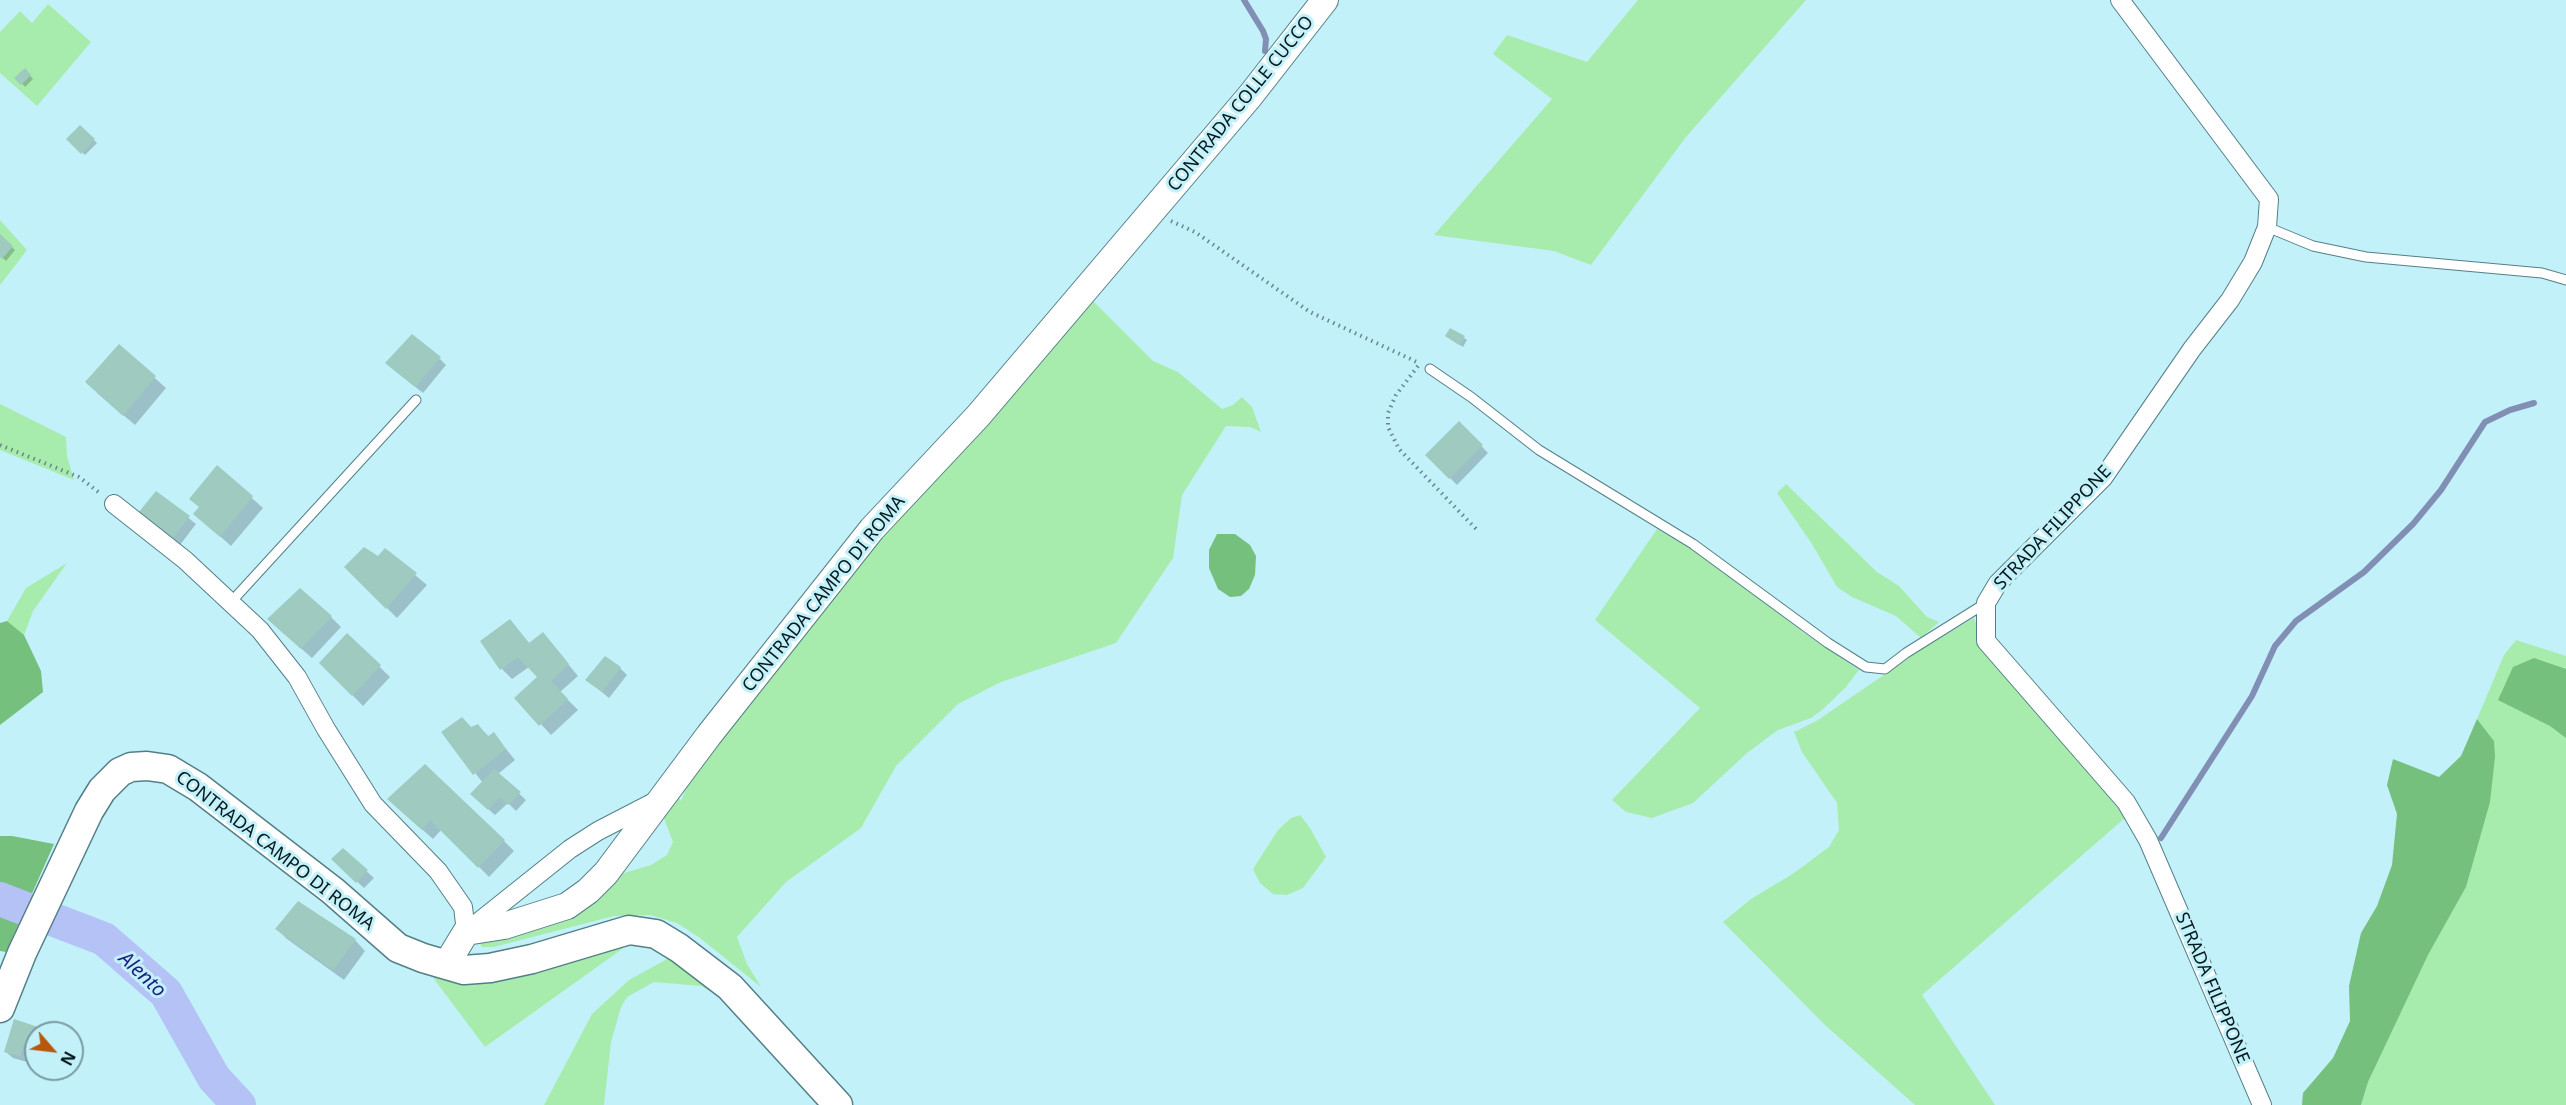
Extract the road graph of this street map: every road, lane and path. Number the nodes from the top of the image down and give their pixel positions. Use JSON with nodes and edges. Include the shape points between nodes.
{"nodes":[{"id":1,"x":1325,"y":0,"type":"edge"},
{"id":2,"x":2120,"y":0,"type":"edge"},
{"id":3,"x":1155,"y":208,"type":"junction"},
{"id":4,"x":2267,"y":227,"type":"junction"},
{"id":5,"x":2566,"y":280,"type":"edge"},
{"id":6,"x":1430,"y":369,"type":"dead end"},
{"id":7,"x":416,"y":400,"type":"dead end"},
{"id":8,"x":0,"y":445,"type":"edge"},
{"id":9,"x":114,"y":504,"type":"joint"},
{"id":10,"x":1478,"y":531,"type":"dead end"},
{"id":11,"x":232,"y":601,"type":"junction"},
{"id":12,"x":1986,"y":603,"type":"junction"},
{"id":13,"x":664,"y":797,"type":"junction"},
{"id":14,"x":466,"y":932,"type":"junction"},
{"id":15,"x":446,"y":965,"type":"junction"},
{"id":16,"x":0,"y":1008,"type":"edge"},
{"id":17,"x":838,"y":1105,"type":"edge"},
{"id":18,"x":2262,"y":1105,"type":"edge"}],
"edges":[{"from":1,"to":3,"type":"street","name":"CONTRADA COLLE CUCCO"},
{"from":2,"to":4,"type":"street","name":"STRADA FILIPPONE","via":[[2269,199]]},
{"from":3,"to":10,"type":"path","via":[[1310,312],[1420,363],[1396,395],[1388,413],[1388,427],[1399,449]]},
{"from":3,"to":13,"type":"street","name":"CONTRADA CAMPO DI ROMA","via":[[978,416],[872,529]]},
{"from":4,"to":5,"type":"lane","via":[[2313,246],[2366,257],[2542,273]]},
{"from":4,"to":12,"type":"street","name":"STRADA FILIPPONE","via":[[2253,262],[2230,300],[2103,478],[1998,583]]},
{"from":6,"to":12,"type":"lane","via":[[1539,450],[1693,544],[1866,668],[1885,669]]},
{"from":7,"to":11,"type":"lane"},
{"from":8,"to":9,"type":"path","via":[[79,477]]},
{"from":9,"to":11,"type":"street"},
{"from":11,"to":14,"type":"street","via":[[297,677],[373,804],[438,871],[463,907]]},
{"from":12,"to":18,"type":"street","name":"STRADA FILIPPONE","via":[[1986,641],[2126,802],[2148,840]]},
{"from":13,"to":14,"type":"street","via":[[570,849]]},
{"from":13,"to":14,"type":"street","name":"CONTRADA CAMPO DI ROMA","via":[[606,873],[567,906],[504,926]]},
{"from":14,"to":15,"type":"street"},
{"from":15,"to":16,"type":"main road","name":"CONTRADA CAMPO DI ROMA","via":[[398,948],[333,891],[198,787],[168,769],[131,767],[102,790],[89,811]]},
{"from":15,"to":17,"type":"main road","name":"CONTRADA CAMPO DI ROMA","via":[[464,970],[490,968],[629,930],[656,934],[730,987]]}]}
